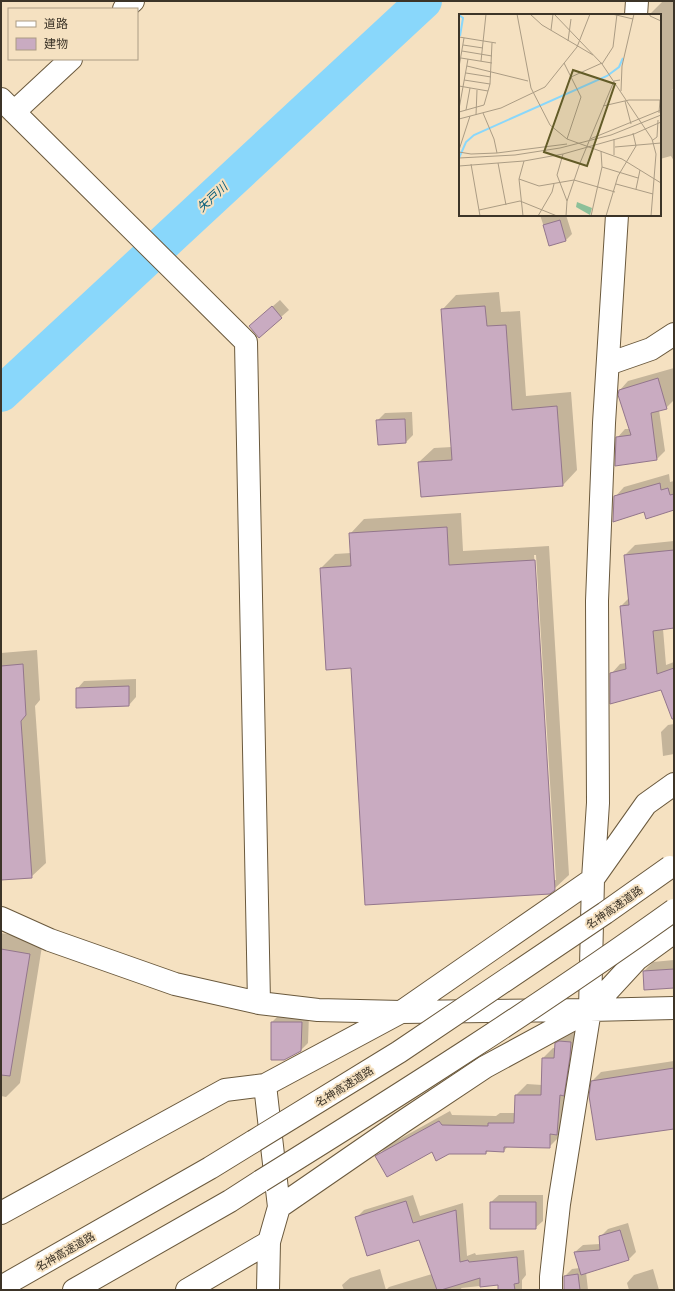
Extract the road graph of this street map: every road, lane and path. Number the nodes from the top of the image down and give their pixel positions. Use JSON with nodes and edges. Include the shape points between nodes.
{"nodes":[{"id":1,"x":133,"y":1,"type":"edge"},
{"id":2,"x":637,"y":1,"type":"edge"},
{"id":3,"x":125,"y":8,"type":"edge"},
{"id":4,"x":636,"y":14,"type":"edge"},
{"id":5,"x":70,"y":60,"type":"edge"},
{"id":6,"x":7,"y":106,"type":"edge"},
{"id":7,"x":617,"y":216,"type":"edge"},
{"id":8,"x":674,"y":334,"type":"edge"},
{"id":9,"x":608,"y":364,"type":"junction"},
{"id":10,"x":674,"y":784,"type":"edge"},
{"id":11,"x":672,"y":866,"type":"edge"},
{"id":12,"x":592,"y":879,"type":"junction"},
{"id":13,"x":674,"y":910,"type":"edge"},
{"id":14,"x":1,"y":918,"type":"edge"},
{"id":15,"x":674,"y":932,"type":"edge"},
{"id":16,"x":259,"y":1003,"type":"junction"},
{"id":17,"x":674,"y":1008,"type":"edge"},
{"id":18,"x":590,"y":1010,"type":"junction"},
{"id":19,"x":401,"y":1012,"type":"junction"},
{"id":20,"x":265,"y":1085,"type":"junction"},
{"id":21,"x":279,"y":1207,"type":"junction"},
{"id":22,"x":1,"y":1213,"type":"edge"},
{"id":23,"x":269,"y":1242,"type":"junction"},
{"id":24,"x":1,"y":1287,"type":"edge"},
{"id":25,"x":74,"y":1290,"type":"edge"},
{"id":26,"x":187,"y":1290,"type":"edge"},
{"id":27,"x":268,"y":1290,"type":"edge"},
{"id":28,"x":551,"y":1290,"type":"edge"}],
"edges":[{"from":1,"to":3,"type":"main road"},
{"from":2,"to":4,"type":"main road"},
{"from":5,"to":6,"type":"main road"},
{"from":6,"to":16,"type":"main road","via":[[246,342]]},
{"from":7,"to":9,"type":"main road"},
{"from":8,"to":9,"type":"main road","via":[[652,349]]},
{"from":9,"to":12,"type":"main road","via":[[597,601],[598,803]]},
{"from":10,"to":12,"type":"main road","via":[[646,804]]},
{"from":11,"to":24,"type":"main road","name":"名神高速道路","bridge":true,"via":[[399,1052],[204,1172]]},
{"from":12,"to":18,"type":"main road"},
{"from":12,"to":19,"type":"main road"},
{"from":13,"to":25,"type":"main road","bridge":true,"via":[[626,945],[420,1082],[230,1201]]},
{"from":14,"to":16,"type":"main road","via":[[50,940],[175,984]]},
{"from":15,"to":18,"type":"main road","via":[[638,959]]},
{"from":16,"to":19,"type":"main road","via":[[318,1010]]},
{"from":17,"to":18,"type":"main road"},
{"from":18,"to":19,"type":"main road"},
{"from":18,"to":21,"type":"main road","via":[[484,1067]]},
{"from":18,"to":28,"type":"main road","via":[[559,1204]]},
{"from":19,"to":20,"type":"main road"},
{"from":20,"to":21,"type":"main road"},
{"from":20,"to":22,"type":"main road","via":[[225,1090]]},
{"from":21,"to":23,"type":"main road"},
{"from":23,"to":26,"type":"main road"},
{"from":23,"to":27,"type":"main road"}]}
